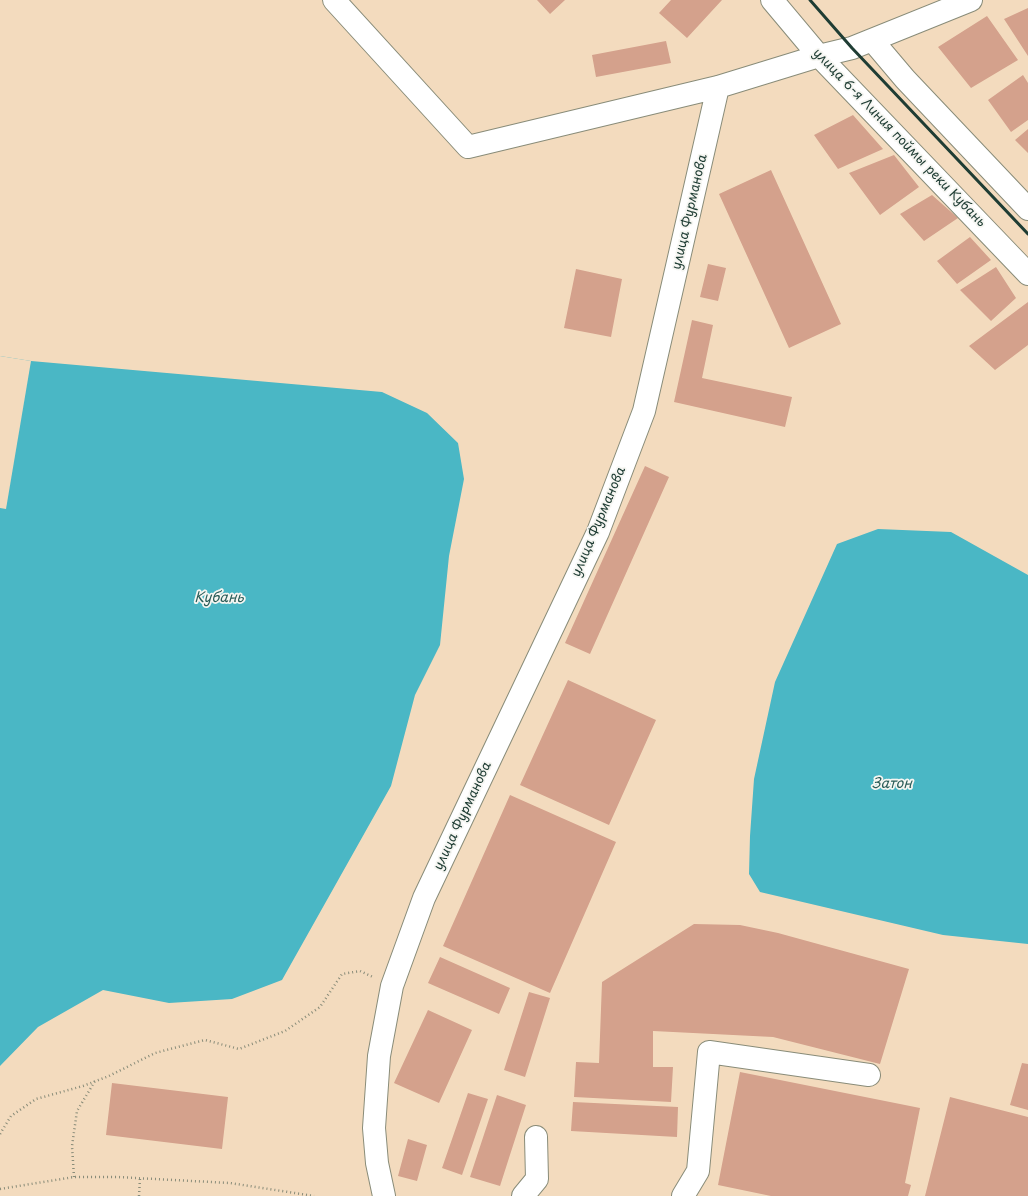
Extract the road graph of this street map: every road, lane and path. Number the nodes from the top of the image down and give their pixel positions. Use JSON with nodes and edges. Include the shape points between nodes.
{"nodes":[{"id":1,"x":334,"y":0,"type":"edge"},
{"id":2,"x":772,"y":0,"type":"edge"},
{"id":3,"x":972,"y":0,"type":"edge"},
{"id":4,"x":872,"y":40,"type":"junction"},
{"id":5,"x":819,"y":56,"type":"junction"},
{"id":6,"x":718,"y":87,"type":"junction"},
{"id":7,"x":1028,"y":209,"type":"edge"},
{"id":8,"x":1028,"y":274,"type":"edge"},
{"id":9,"x":392,"y":986,"type":"junction"},
{"id":10,"x":868,"y":1075,"type":"dead end"},
{"id":11,"x":95,"y":1081,"type":"junction"},
{"id":12,"x":0,"y":1134,"type":"edge"},
{"id":13,"x":536,"y":1137,"type":"dead end"},
{"id":14,"x":74,"y":1177,"type":"junction"},
{"id":15,"x":140,"y":1178,"type":"junction"},
{"id":16,"x":0,"y":1189,"type":"edge"},
{"id":17,"x":139,"y":1196,"type":"edge"},
{"id":18,"x":314,"y":1196,"type":"edge"},
{"id":19,"x":384,"y":1196,"type":"edge"},
{"id":20,"x":523,"y":1196,"type":"edge"},
{"id":21,"x":683,"y":1196,"type":"edge"}],
"edges":[{"from":1,"to":6,"type":"street","via":[[468,147]]},
{"from":2,"to":5,"type":"street","name":"улица 6-я Линия поймы реки Кубань"},
{"from":3,"to":4,"type":"street"},
{"from":4,"to":5,"type":"street"},
{"from":4,"to":7,"type":"street","via":[[905,79]]},
{"from":5,"to":6,"type":"street"},
{"from":5,"to":8,"type":"street","name":"улица 6-я Линия поймы реки Кубань"},
{"from":6,"to":9,"type":"street","name":"улица Фурманова","via":[[644,411],[598,532],[424,898]]},
{"from":9,"to":11,"type":"path","via":[[360,971],[342,974],[320,1007],[285,1031],[239,1049],[205,1040],[155,1053]]},
{"from":9,"to":19,"type":"street","name":"улица Фурманова","via":[[379,1056],[374,1128],[377,1163]]},
{"from":10,"to":21,"type":"street","via":[[709,1052],[698,1171]]},
{"from":11,"to":12,"type":"path","via":[[36,1099],[11,1116]]},
{"from":11,"to":14,"type":"path","via":[[77,1111],[72,1146]]},
{"from":13,"to":20,"type":"street","via":[[538,1179]]},
{"from":14,"to":15,"type":"path"},
{"from":14,"to":16,"type":"path"},
{"from":15,"to":17,"type":"path"},
{"from":15,"to":18,"type":"path","via":[[230,1184]]}]}
